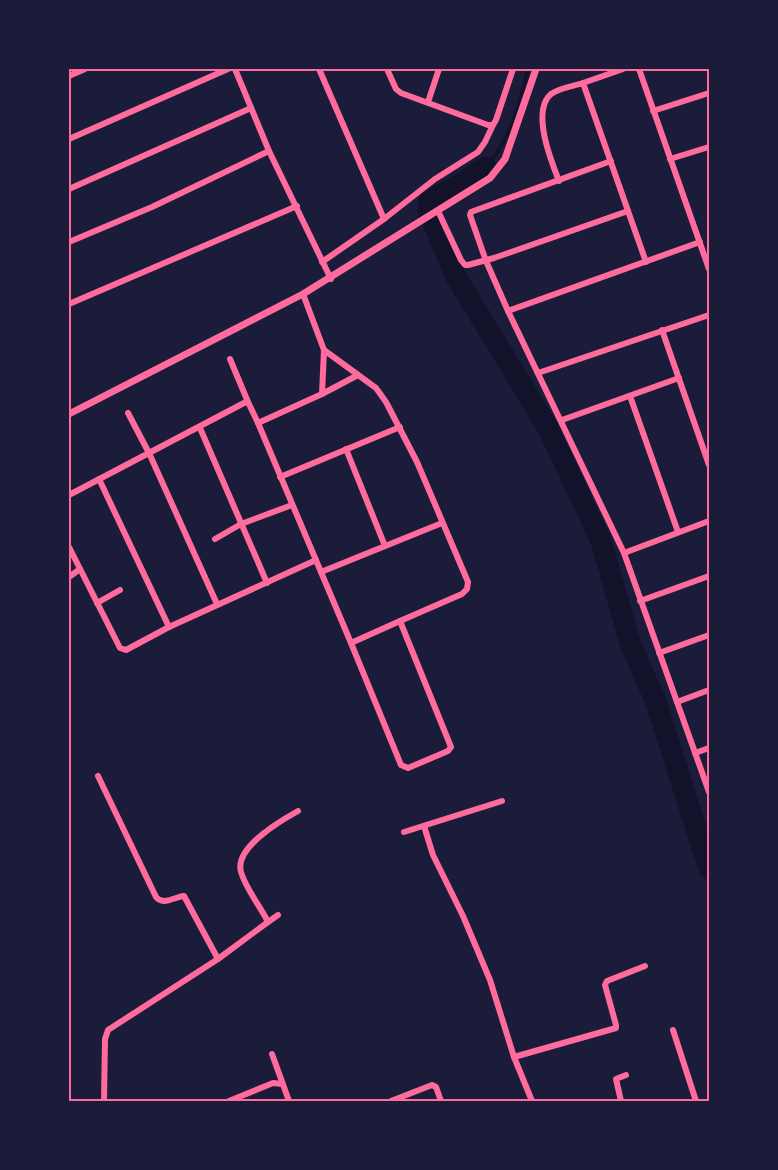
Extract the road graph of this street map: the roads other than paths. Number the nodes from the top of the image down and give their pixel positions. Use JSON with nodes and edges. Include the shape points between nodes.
{"nodes":[{"id":1,"x":85,"y":69,"type":"edge"},
{"id":2,"x":228,"y":69,"type":"edge"},
{"id":3,"x":235,"y":69,"type":"edge"},
{"id":4,"x":319,"y":69,"type":"edge"},
{"id":5,"x":387,"y":69,"type":"edge"},
{"id":6,"x":439,"y":69,"type":"edge"},
{"id":7,"x":513,"y":69,"type":"edge"},
{"id":8,"x":536,"y":69,"type":"edge"},
{"id":9,"x":623,"y":69,"type":"edge"},
{"id":10,"x":639,"y":69,"type":"edge"},
{"id":11,"x":69,"y":76,"type":"edge"},
{"id":12,"x":583,"y":83,"type":"junction"},
{"id":13,"x":709,"y":93,"type":"edge"},
{"id":14,"x":428,"y":102,"type":"junction"},
{"id":15,"x":251,"y":108,"type":"junction"},
{"id":16,"x":653,"y":111,"type":"junction"},
{"id":17,"x":493,"y":125,"type":"junction"},
{"id":18,"x":69,"y":140,"type":"edge"},
{"id":19,"x":709,"y":147,"type":"edge"},
{"id":20,"x":269,"y":151,"type":"junction"},
{"id":21,"x":670,"y":159,"type":"junction"},
{"id":22,"x":611,"y":162,"type":"junction"},
{"id":23,"x":559,"y":181,"type":"junction"},
{"id":24,"x":69,"y":189,"type":"edge"},
{"id":25,"x":297,"y":206,"type":"junction"},
{"id":26,"x":628,"y":211,"type":"junction"},
{"id":27,"x":432,"y":214,"type":"junction"},
{"id":28,"x":384,"y":219,"type":"junction"},
{"id":29,"x":700,"y":242,"type":"junction"},
{"id":30,"x":69,"y":243,"type":"edge"},
{"id":31,"x":486,"y":261,"type":"junction"},
{"id":32,"x":322,"y":262,"type":"junction"},
{"id":33,"x":646,"y":262,"type":"junction"},
{"id":34,"x":709,"y":270,"type":"edge"},
{"id":35,"x":331,"y":279,"type":"junction"},
{"id":36,"x":303,"y":294,"type":"junction"},
{"id":37,"x":69,"y":304,"type":"edge"},
{"id":38,"x":508,"y":311,"type":"junction"},
{"id":39,"x":709,"y":315,"type":"edge"},
{"id":40,"x":662,"y":330,"type":"junction"},
{"id":41,"x":324,"y":350,"type":"junction"},
{"id":42,"x":230,"y":359,"type":"dead end"},
{"id":43,"x":538,"y":373,"type":"junction"},
{"id":44,"x":358,"y":375,"type":"junction"},
{"id":45,"x":679,"y":378,"type":"junction"},
{"id":46,"x":322,"y":394,"type":"junction"},
{"id":47,"x":630,"y":396,"type":"junction"},
{"id":48,"x":248,"y":402,"type":"junction"},
{"id":49,"x":128,"y":413,"type":"dead end"},
{"id":50,"x":69,"y":414,"type":"edge"},
{"id":51,"x":562,"y":420,"type":"junction"},
{"id":52,"x":258,"y":423,"type":"junction"},
{"id":53,"x":400,"y":427,"type":"junction"},
{"id":54,"x":200,"y":428,"type":"junction"},
{"id":55,"x":346,"y":449,"type":"junction"},
{"id":56,"x":148,"y":453,"type":"junction"},
{"id":57,"x":709,"y":465,"type":"edge"},
{"id":58,"x":280,"y":477,"type":"junction"},
{"id":59,"x":99,"y":479,"type":"junction"},
{"id":60,"x":69,"y":495,"type":"edge"},
{"id":61,"x":292,"y":505,"type":"junction"},
{"id":62,"x":709,"y":521,"type":"edge"},
{"id":63,"x":442,"y":523,"type":"junction"},
{"id":64,"x":241,"y":524,"type":"junction"},
{"id":65,"x":678,"y":532,"type":"junction"},
{"id":66,"x":215,"y":538,"type":"dead end"},
{"id":67,"x":385,"y":546,"type":"junction"},
{"id":68,"x":69,"y":547,"type":"edge"},
{"id":69,"x":624,"y":553,"type":"junction"},
{"id":70,"x":316,"y":560,"type":"junction"},
{"id":71,"x":80,"y":569,"type":"junction"},
{"id":72,"x":321,"y":572,"type":"junction"},
{"id":73,"x":709,"y":576,"type":"edge"},
{"id":74,"x":69,"y":577,"type":"edge"},
{"id":75,"x":267,"y":582,"type":"junction"},
{"id":76,"x":120,"y":590,"type":"dead end"},
{"id":77,"x":640,"y":601,"type":"junction"},
{"id":78,"x":97,"y":603,"type":"junction"},
{"id":79,"x":217,"y":604,"type":"junction"},
{"id":80,"x":400,"y":621,"type":"junction"},
{"id":81,"x":169,"y":627,"type":"junction"},
{"id":82,"x":709,"y":635,"type":"edge"},
{"id":83,"x":351,"y":643,"type":"junction"},
{"id":84,"x":659,"y":653,"type":"junction"},
{"id":85,"x":709,"y":690,"type":"edge"},
{"id":86,"x":677,"y":702,"type":"junction"},
{"id":87,"x":709,"y":748,"type":"edge"},
{"id":88,"x":695,"y":753,"type":"junction"},
{"id":89,"x":98,"y":777,"type":"dead end"},
{"id":90,"x":709,"y":792,"type":"edge"},
{"id":91,"x":502,"y":801,"type":"dead end"},
{"id":92,"x":298,"y":811,"type":"dead end"},
{"id":93,"x":424,"y":826,"type":"junction"},
{"id":94,"x":404,"y":832,"type":"dead end"},
{"id":95,"x":278,"y":915,"type":"dead end"},
{"id":96,"x":268,"y":922,"type":"junction"},
{"id":97,"x":218,"y":959,"type":"junction"},
{"id":98,"x":645,"y":966,"type":"dead end"},
{"id":99,"x":673,"y":1029,"type":"dead end"},
{"id":100,"x":272,"y":1054,"type":"dead end"},
{"id":101,"x":514,"y":1057,"type":"junction"},
{"id":102,"x":626,"y":1075,"type":"dead end"},
{"id":103,"x":282,"y":1084,"type":"junction"},
{"id":104,"x":104,"y":1101,"type":"edge"},
{"id":105,"x":229,"y":1101,"type":"edge"},
{"id":106,"x":289,"y":1101,"type":"edge"},
{"id":107,"x":391,"y":1101,"type":"edge"},
{"id":108,"x":441,"y":1101,"type":"edge"},
{"id":109,"x":532,"y":1101,"type":"edge"},
{"id":110,"x":621,"y":1101,"type":"edge"},
{"id":111,"x":696,"y":1101,"type":"edge"}],
"edges":[{"from":1,"to":11,"type":"street"},
{"from":2,"to":18,"type":"street"},
{"from":3,"to":15,"type":"street"},
{"from":4,"to":28,"type":"street"},
{"from":5,"to":14,"type":"street","via":[[396,89]]},
{"from":6,"to":14,"type":"street"},
{"from":7,"to":17,"type":"street"},
{"from":8,"to":27,"type":"street","via":[[511,146],[498,169]]},
{"from":9,"to":12,"type":"street"},
{"from":10,"to":16,"type":"street"},
{"from":12,"to":22,"type":"street"},
{"from":12,"to":23,"type":"street","via":[[553,92],[544,111],[549,155]]},
{"from":13,"to":16,"type":"street"},
{"from":14,"to":17,"type":"street"},
{"from":15,"to":20,"type":"street"},
{"from":15,"to":24,"type":"street"},
{"from":16,"to":21,"type":"street"},
{"from":17,"to":28,"type":"street","via":[[478,152]]},
{"from":19,"to":21,"type":"street"},
{"from":20,"to":25,"type":"street"},
{"from":20,"to":30,"type":"street"},
{"from":21,"to":29,"type":"street"},
{"from":22,"to":23,"type":"street"},
{"from":22,"to":26,"type":"street"},
{"from":23,"to":31,"type":"street","via":[[471,212],[470,219]]},
{"from":25,"to":32,"type":"street"},
{"from":25,"to":37,"type":"street"},
{"from":26,"to":31,"type":"street"},
{"from":26,"to":33,"type":"street"},
{"from":27,"to":31,"type":"street","via":[[464,263]]},
{"from":27,"to":35,"type":"street"},
{"from":28,"to":32,"type":"street"},
{"from":29,"to":33,"type":"street"},
{"from":29,"to":34,"type":"street"},
{"from":31,"to":38,"type":"street"},
{"from":32,"to":35,"type":"street"},
{"from":33,"to":38,"type":"street"},
{"from":35,"to":36,"type":"street"},
{"from":36,"to":41,"type":"street"},
{"from":36,"to":50,"type":"street"},
{"from":38,"to":43,"type":"street"},
{"from":39,"to":40,"type":"street"},
{"from":40,"to":43,"type":"street"},
{"from":40,"to":45,"type":"street"},
{"from":41,"to":44,"type":"street"},
{"from":41,"to":46,"type":"street"},
{"from":42,"to":48,"type":"street"},
{"from":43,"to":51,"type":"street"},
{"from":44,"to":46,"type":"street"},
{"from":44,"to":53,"type":"street","via":[[376,388]]},
{"from":45,"to":47,"type":"street"},
{"from":45,"to":57,"type":"street"},
{"from":46,"to":52,"type":"street"},
{"from":47,"to":51,"type":"street"},
{"from":47,"to":65,"type":"street"},
{"from":48,"to":52,"type":"street"},
{"from":48,"to":54,"type":"street"},
{"from":49,"to":56,"type":"street"},
{"from":51,"to":69,"type":"street"},
{"from":52,"to":58,"type":"street"},
{"from":53,"to":55,"type":"street"},
{"from":53,"to":63,"type":"street"},
{"from":54,"to":56,"type":"street"},
{"from":54,"to":64,"type":"street"},
{"from":55,"to":58,"type":"street"},
{"from":55,"to":67,"type":"street"},
{"from":56,"to":59,"type":"street"},
{"from":56,"to":79,"type":"street"},
{"from":58,"to":61,"type":"street"},
{"from":59,"to":60,"type":"street"},
{"from":59,"to":81,"type":"street"},
{"from":61,"to":64,"type":"street"},
{"from":61,"to":70,"type":"street"},
{"from":62,"to":65,"type":"street"},
{"from":63,"to":67,"type":"street"},
{"from":63,"to":80,"type":"street","via":[[468,582],[467,589]]},
{"from":64,"to":66,"type":"street"},
{"from":64,"to":75,"type":"street"},
{"from":65,"to":69,"type":"street"},
{"from":67,"to":72,"type":"street"},
{"from":68,"to":71,"type":"street"},
{"from":69,"to":77,"type":"street"},
{"from":70,"to":72,"type":"street"},
{"from":70,"to":75,"type":"street"},
{"from":71,"to":74,"type":"street"},
{"from":71,"to":78,"type":"street"},
{"from":72,"to":83,"type":"street"},
{"from":73,"to":77,"type":"street"},
{"from":75,"to":79,"type":"street"},
{"from":76,"to":78,"type":"street"},
{"from":77,"to":84,"type":"street"},
{"from":78,"to":81,"type":"street","via":[[122,650]]},
{"from":79,"to":81,"type":"street"},
{"from":80,"to":83,"type":"street"},
{"from":80,"to":83,"type":"street","via":[[451,747],[448,751],[408,768],[401,765]]},
{"from":82,"to":84,"type":"street"},
{"from":84,"to":86,"type":"street"},
{"from":85,"to":86,"type":"street"},
{"from":86,"to":88,"type":"street"},
{"from":87,"to":88,"type":"street"},
{"from":88,"to":90,"type":"street"},
{"from":89,"to":97,"type":"street","via":[[156,897],[164,902],[184,896]]},
{"from":91,"to":93,"type":"street"},
{"from":92,"to":96,"type":"street","via":[[263,834],[239,862]]},
{"from":93,"to":94,"type":"street"},
{"from":93,"to":101,"type":"street","via":[[433,855],[490,980]]},
{"from":95,"to":96,"type":"street"},
{"from":96,"to":97,"type":"street"},
{"from":97,"to":104,"type":"street","via":[[108,1030]]},
{"from":98,"to":101,"type":"street","via":[[611,978],[605,985],[616,1028]]},
{"from":99,"to":111,"type":"street"},
{"from":100,"to":103,"type":"street"},
{"from":101,"to":109,"type":"street"},
{"from":102,"to":110,"type":"street","via":[[616,1079]]},
{"from":103,"to":105,"type":"street","via":[[273,1083]]},
{"from":103,"to":106,"type":"street"},
{"from":107,"to":108,"type":"street","via":[[434,1085]]}]}
